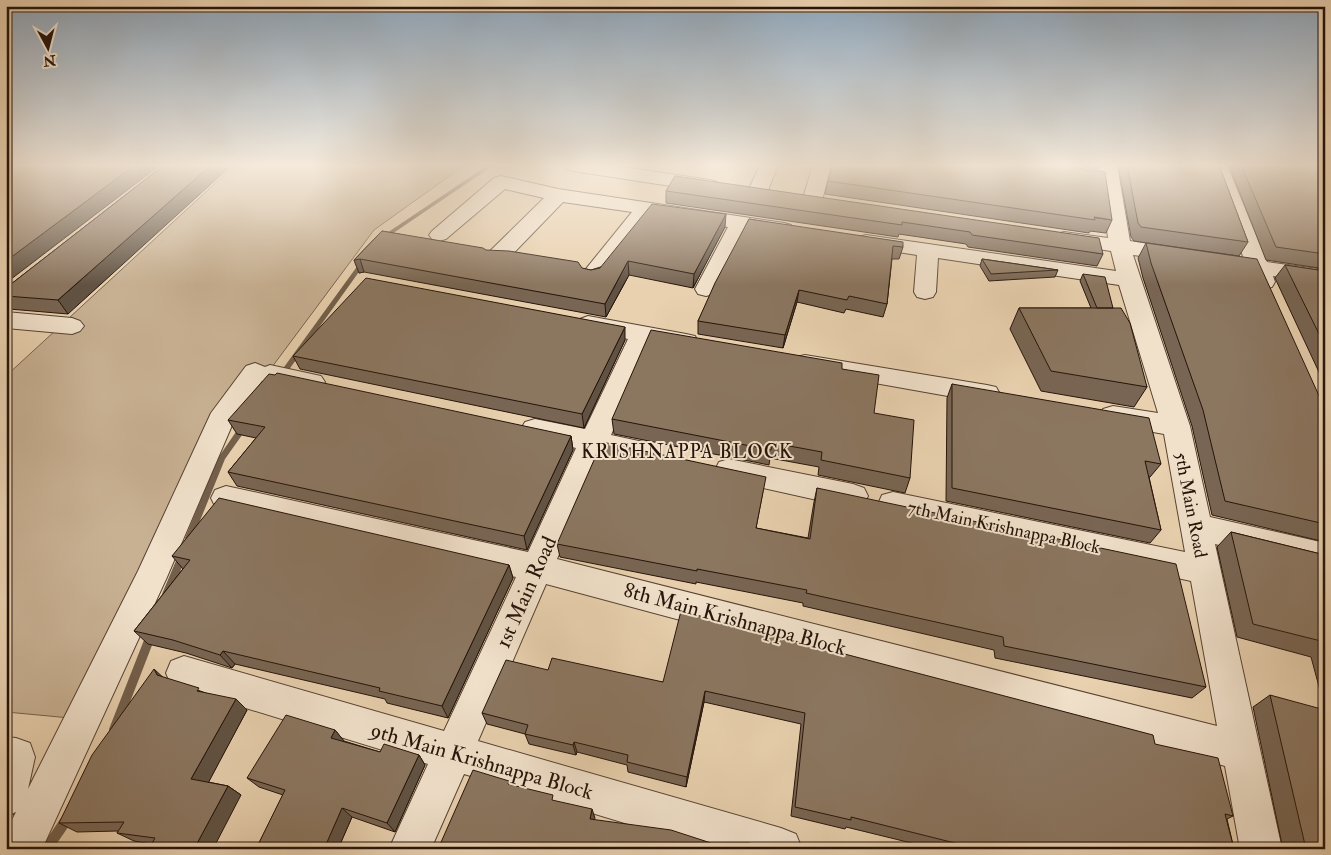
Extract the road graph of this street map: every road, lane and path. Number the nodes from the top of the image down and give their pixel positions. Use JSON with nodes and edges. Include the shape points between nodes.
{"nodes":[{"id":1,"x":475,"y":205,"type":"edge"},
{"id":2,"x":548,"y":205,"type":"edge"},
{"id":3,"x":625,"y":205,"type":"edge"},
{"id":4,"x":1110,"y":205,"type":"edge"},
{"id":5,"x":1233,"y":205,"type":"edge"},
{"id":6,"x":646,"y":208,"type":"junction"},
{"id":7,"x":741,"y":222,"type":"junction"},
{"id":8,"x":800,"y":231,"type":"edge"},
{"id":9,"x":1043,"y":234,"type":"edge"},
{"id":10,"x":440,"y":236,"type":"dead end"},
{"id":11,"x":849,"y":238,"type":"edge"},
{"id":12,"x":1120,"y":246,"type":"junction"},
{"id":13,"x":928,"y":250,"type":"junction"},
{"id":14,"x":497,"y":258,"type":"edge"},
{"id":15,"x":1257,"y":268,"type":"junction"},
{"id":16,"x":592,"y":275,"type":"edge"},
{"id":17,"x":1325,"y":277,"type":"edge"},
{"id":18,"x":1129,"y":280,"type":"junction"},
{"id":19,"x":706,"y":289,"type":"dead end"},
{"id":20,"x":925,"y":292,"type":"dead end"},
{"id":21,"x":1273,"y":304,"type":"edge"},
{"id":22,"x":6,"y":320,"type":"edge"},
{"id":23,"x":565,"y":320,"type":"edge"},
{"id":24,"x":72,"y":326,"type":"dead end"},
{"id":25,"x":642,"y":334,"type":"junction"},
{"id":26,"x":707,"y":346,"type":"edge"},
{"id":27,"x":784,"y":359,"type":"edge"},
{"id":28,"x":333,"y":387,"type":"edge"},
{"id":29,"x":1013,"y":398,"type":"edge"},
{"id":30,"x":1090,"y":412,"type":"edge"},
{"id":31,"x":507,"y":423,"type":"edge"},
{"id":32,"x":1176,"y":426,"type":"junction"},
{"id":33,"x":594,"y":442,"type":"junction"},
{"id":34,"x":662,"y":456,"type":"edge"},
{"id":35,"x":701,"y":464,"type":"edge"},
{"id":36,"x":226,"y":498,"type":"edge"},
{"id":37,"x":1195,"y":526,"type":"junction"},
{"id":38,"x":1325,"y":557,"type":"edge"},
{"id":39,"x":537,"y":568,"type":"junction"},
{"id":40,"x":1204,"y":570,"type":"junction"},
{"id":41,"x":184,"y":673,"type":"dead end"},
{"id":42,"x":1241,"y":751,"type":"junction"},
{"id":43,"x":454,"y":753,"type":"junction"},
{"id":44,"x":6,"y":756,"type":"edge"},
{"id":45,"x":6,"y":796,"type":"edge"},
{"id":46,"x":20,"y":849,"type":"edge"},
{"id":47,"x":410,"y":849,"type":"edge"},
{"id":48,"x":781,"y":849,"type":"edge"},
{"id":49,"x":1260,"y":849,"type":"edge"}],
"edges":[{"from":1,"to":10,"type":"street"},
{"from":2,"to":14,"type":"street"},
{"from":3,"to":6,"type":"street"},
{"from":4,"to":12,"type":"street","name":"5th Main Road"},
{"from":5,"to":15,"type":"street"},
{"from":6,"to":7,"type":"street"},
{"from":6,"to":16,"type":"street"},
{"from":7,"to":8,"type":"street"},
{"from":7,"to":19,"type":"street"},
{"from":9,"to":12,"type":"street"},
{"from":11,"to":13,"type":"street"},
{"from":12,"to":15,"type":"street"},
{"from":12,"to":18,"type":"street","name":"5th Main Road"},
{"from":13,"to":18,"type":"street"},
{"from":13,"to":20,"type":"street"},
{"from":15,"to":17,"type":"street"},
{"from":15,"to":21,"type":"street"},
{"from":18,"to":32,"type":"street","name":"5th Main Road"},
{"from":22,"to":24,"type":"street"},
{"from":23,"to":25,"type":"street"},
{"from":25,"to":26,"type":"street"},
{"from":25,"to":33,"type":"street","name":"1st Main Road"},
{"from":27,"to":29,"type":"street"},
{"from":28,"to":46,"type":"street","via":[[280,376],[224,413],[151,577]]},
{"from":30,"to":32,"type":"street"},
{"from":31,"to":33,"type":"street"},
{"from":32,"to":37,"type":"street","name":"5th Main Road"},
{"from":33,"to":34,"type":"street"},
{"from":33,"to":39,"type":"street","name":"1st Main Road"},
{"from":35,"to":40,"type":"street","name":"7th Main Krishnappa Block"},
{"from":36,"to":39,"type":"street","name":"8th Main Krishnappa Block"},
{"from":37,"to":38,"type":"street"},
{"from":37,"to":40,"type":"street","name":"5th Main Road"},
{"from":39,"to":42,"type":"street","name":"8th Main Krishnappa Block"},
{"from":39,"to":43,"type":"street","name":"1st Main Road"},
{"from":40,"to":42,"type":"street","name":"5th Main Road"},
{"from":41,"to":43,"type":"street","name":"9th Main Krishnappa Block"},
{"from":42,"to":49,"type":"street","name":"5th Main Road"},
{"from":43,"to":47,"type":"street","name":"1st Main Road"},
{"from":43,"to":48,"type":"street","name":"9th Main Krishnappa Block"},
{"from":44,"to":45,"type":"street","via":[[16,757]]}]}
